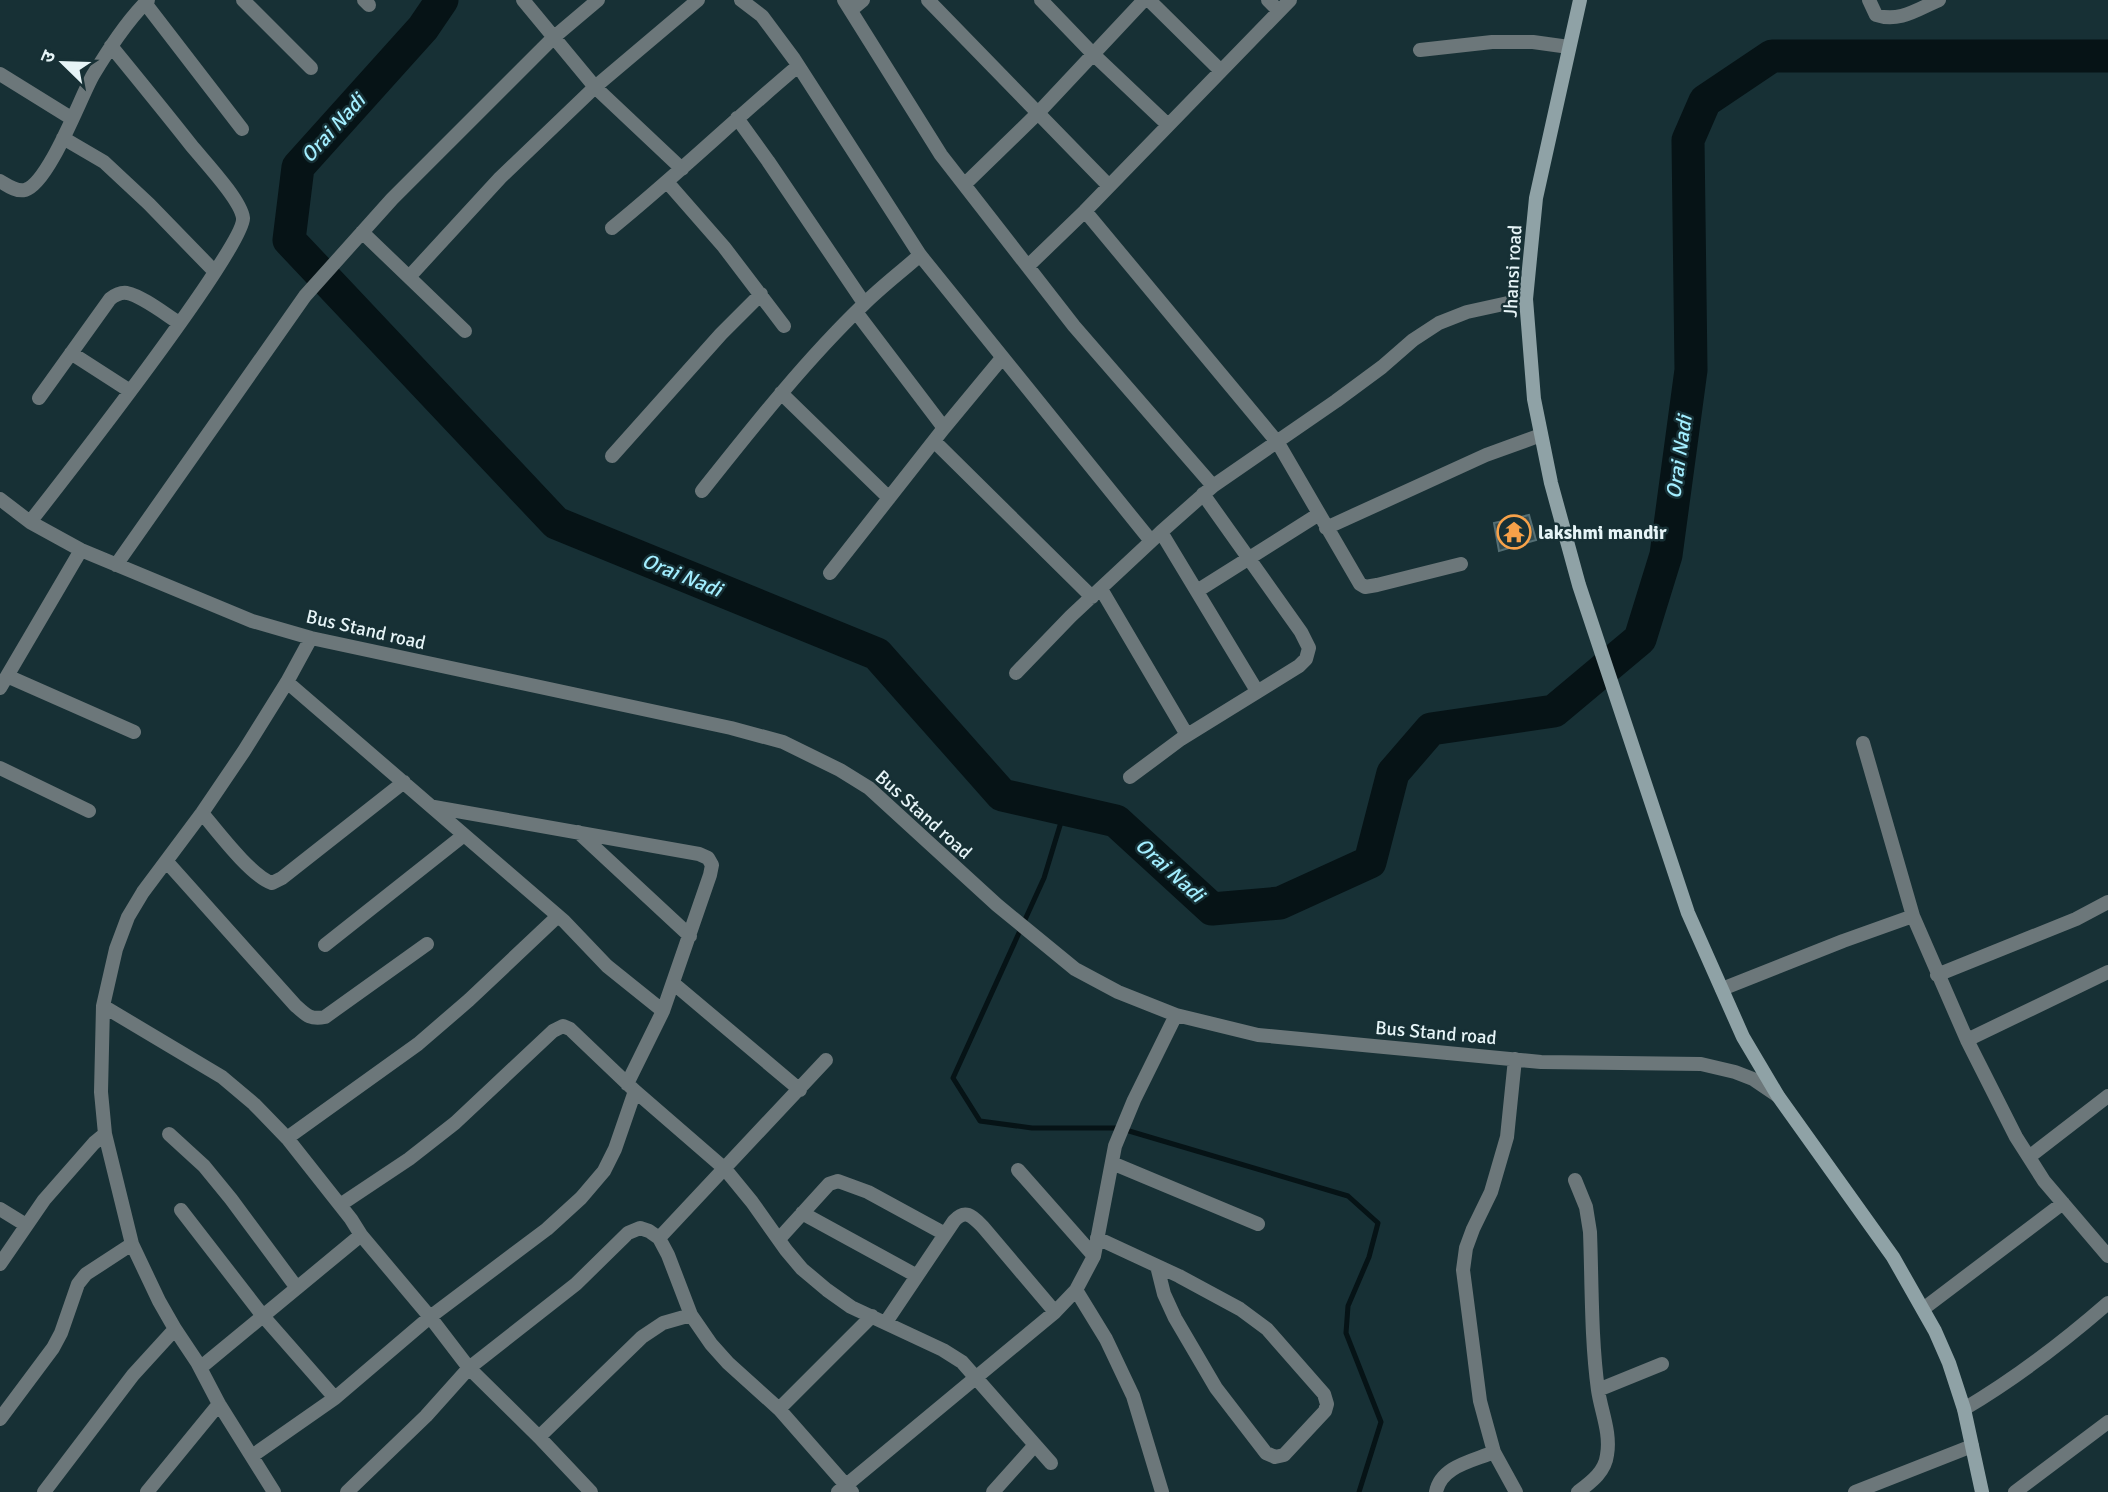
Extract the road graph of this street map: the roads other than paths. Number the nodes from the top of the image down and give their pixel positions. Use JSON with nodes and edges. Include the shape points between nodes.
{"nodes":[{"id":1,"x":243,"y":0,"type":"edge"},
{"id":2,"x":523,"y":0,"type":"edge"},
{"id":3,"x":598,"y":0,"type":"edge"},
{"id":4,"x":698,"y":0,"type":"edge"},
{"id":5,"x":741,"y":0,"type":"edge"},
{"id":6,"x":863,"y":0,"type":"edge"},
{"id":7,"x":928,"y":0,"type":"edge"},
{"id":8,"x":1041,"y":0,"type":"edge"},
{"id":9,"x":1144,"y":0,"type":"edge"},
{"id":10,"x":1149,"y":0,"type":"edge"},
{"id":11,"x":1580,"y":0,"type":"edge"},
{"id":12,"x":1869,"y":0,"type":"edge"},
{"id":13,"x":1939,"y":0,"type":"edge"},
{"id":14,"x":146,"y":1,"type":"edge"},
{"id":15,"x":1279,"y":4,"type":"edge"},
{"id":16,"x":848,"y":5,"type":"edge"},
{"id":17,"x":553,"y":38,"type":"junction"},
{"id":18,"x":111,"y":46,"type":"junction"},
{"id":19,"x":1569,"y":47,"type":"junction"},
{"id":20,"x":1420,"y":50,"type":"dead end"},
{"id":21,"x":1093,"y":54,"type":"junction"},
{"id":22,"x":798,"y":66,"type":"junction"},
{"id":23,"x":312,"y":68,"type":"dead end"},
{"id":24,"x":1221,"y":71,"type":"junction"},
{"id":25,"x":0,"y":74,"type":"edge"},
{"id":26,"x":595,"y":87,"type":"junction"},
{"id":27,"x":1038,"y":113,"type":"junction"},
{"id":28,"x":71,"y":118,"type":"junction"},
{"id":29,"x":737,"y":118,"type":"junction"},
{"id":30,"x":1168,"y":125,"type":"junction"},
{"id":31,"x":242,"y":129,"type":"dead end"},
{"id":32,"x":63,"y":138,"type":"junction"},
{"id":33,"x":682,"y":169,"type":"junction"},
{"id":34,"x":0,"y":181,"type":"edge"},
{"id":35,"x":668,"y":183,"type":"junction"},
{"id":36,"x":965,"y":184,"type":"junction"},
{"id":37,"x":1109,"y":186,"type":"junction"},
{"id":38,"x":1085,"y":211,"type":"junction"},
{"id":39,"x":612,"y":228,"type":"dead end"},
{"id":40,"x":362,"y":232,"type":"junction"},
{"id":41,"x":920,"y":256,"type":"junction"},
{"id":42,"x":1028,"y":266,"type":"junction"},
{"id":43,"x":214,"y":271,"type":"junction"},
{"id":44,"x":409,"y":277,"type":"junction"},
{"id":45,"x":761,"y":294,"type":"junction"},
{"id":46,"x":1526,"y":299,"type":"junction"},
{"id":47,"x":860,"y":308,"type":"junction"},
{"id":48,"x":179,"y":323,"type":"junction"},
{"id":49,"x":784,"y":326,"type":"dead end"},
{"id":50,"x":465,"y":331,"type":"dead end"},
{"id":51,"x":71,"y":353,"type":"junction"},
{"id":52,"x":1002,"y":358,"type":"junction"},
{"id":53,"x":130,"y":391,"type":"junction"},
{"id":54,"x":781,"y":393,"type":"junction"},
{"id":55,"x":39,"y":398,"type":"dead end"},
{"id":56,"x":944,"y":428,"type":"junction"},
{"id":57,"x":1541,"y":435,"type":"junction"},
{"id":58,"x":934,"y":440,"type":"junction"},
{"id":59,"x":1278,"y":443,"type":"junction"},
{"id":60,"x":612,"y":456,"type":"dead end"},
{"id":61,"x":1208,"y":490,"type":"junction"},
{"id":62,"x":702,"y":491,"type":"dead end"},
{"id":63,"x":889,"y":498,"type":"junction"},
{"id":64,"x":0,"y":499,"type":"edge"},
{"id":65,"x":1319,"y":514,"type":"junction"},
{"id":66,"x":30,"y":522,"type":"junction"},
{"id":67,"x":1326,"y":528,"type":"junction"},
{"id":68,"x":1156,"y":537,"type":"junction"},
{"id":69,"x":81,"y":550,"type":"junction"},
{"id":70,"x":1250,"y":559,"type":"junction"},
{"id":71,"x":1461,"y":564,"type":"dead end"},
{"id":72,"x":116,"y":565,"type":"junction"},
{"id":73,"x":830,"y":573,"type":"dead end"},
{"id":74,"x":1197,"y":591,"type":"junction"},
{"id":75,"x":1097,"y":593,"type":"junction"},
{"id":76,"x":311,"y":638,"type":"junction"},
{"id":77,"x":1016,"y":673,"type":"dead end"},
{"id":78,"x":4,"y":682,"type":"edge"},
{"id":79,"x":287,"y":682,"type":"junction"},
{"id":80,"x":1257,"y":691,"type":"junction"},
{"id":81,"x":134,"y":732,"type":"dead end"},
{"id":82,"x":1187,"y":735,"type":"junction"},
{"id":83,"x":1863,"y":743,"type":"dead end"},
{"id":84,"x":0,"y":768,"type":"edge"},
{"id":85,"x":1130,"y":777,"type":"dead end"},
{"id":86,"x":404,"y":782,"type":"junction"},
{"id":87,"x":434,"y":807,"type":"junction"},
{"id":88,"x":89,"y":811,"type":"dead end"},
{"id":89,"x":202,"y":813,"type":"junction"},
{"id":90,"x":577,"y":832,"type":"junction"},
{"id":91,"x":464,"y":835,"type":"junction"},
{"id":92,"x":167,"y":862,"type":"junction"},
{"id":93,"x":2108,"y":902,"type":"edge"},
{"id":94,"x":558,"y":916,"type":"junction"},
{"id":95,"x":1913,"y":916,"type":"junction"},
{"id":96,"x":690,"y":936,"type":"junction"},
{"id":97,"x":427,"y":944,"type":"dead end"},
{"id":98,"x":325,"y":945,"type":"dead end"},
{"id":99,"x":2108,"y":972,"type":"edge"},
{"id":100,"x":1937,"y":975,"type":"junction"},
{"id":101,"x":673,"y":983,"type":"junction"},
{"id":102,"x":1722,"y":989,"type":"junction"},
{"id":103,"x":103,"y":1006,"type":"junction"},
{"id":104,"x":663,"y":1011,"type":"junction"},
{"id":105,"x":1176,"y":1015,"type":"junction"},
{"id":106,"x":1967,"y":1040,"type":"junction"},
{"id":107,"x":1515,"y":1059,"type":"junction"},
{"id":108,"x":826,"y":1060,"type":"dead end"},
{"id":109,"x":631,"y":1087,"type":"junction"},
{"id":110,"x":800,"y":1090,"type":"junction"},
{"id":111,"x":1778,"y":1096,"type":"junction"},
{"id":112,"x":2107,"y":1100,"type":"edge"},
{"id":113,"x":105,"y":1134,"type":"junction"},
{"id":114,"x":169,"y":1134,"type":"dead end"},
{"id":115,"x":287,"y":1138,"type":"junction"},
{"id":116,"x":2029,"y":1157,"type":"junction"},
{"id":117,"x":1112,"y":1163,"type":"junction"},
{"id":118,"x":725,"y":1169,"type":"junction"},
{"id":119,"x":1018,"y":1170,"type":"dead end"},
{"id":120,"x":1575,"y":1180,"type":"dead end"},
{"id":121,"x":2063,"y":1203,"type":"junction"},
{"id":122,"x":340,"y":1205,"type":"junction"},
{"id":123,"x":0,"y":1209,"type":"edge"},
{"id":124,"x":181,"y":1210,"type":"dead end"},
{"id":125,"x":802,"y":1213,"type":"junction"},
{"id":126,"x":1258,"y":1224,"type":"dead end"},
{"id":127,"x":26,"y":1225,"type":"junction"},
{"id":128,"x":945,"y":1234,"type":"junction"},
{"id":129,"x":361,"y":1235,"type":"junction"},
{"id":130,"x":659,"y":1238,"type":"junction"},
{"id":131,"x":1097,"y":1238,"type":"junction"},
{"id":132,"x":779,"y":1239,"type":"junction"},
{"id":133,"x":132,"y":1244,"type":"junction"},
{"id":134,"x":1094,"y":1256,"type":"junction"},
{"id":135,"x":2108,"y":1256,"type":"edge"},
{"id":136,"x":0,"y":1264,"type":"edge"},
{"id":137,"x":1157,"y":1266,"type":"junction"},
{"id":138,"x":917,"y":1276,"type":"junction"},
{"id":139,"x":297,"y":1288,"type":"junction"},
{"id":140,"x":1076,"y":1290,"type":"junction"},
{"id":141,"x":2108,"y":1303,"type":"edge"},
{"id":142,"x":1923,"y":1310,"type":"junction"},
{"id":143,"x":1055,"y":1312,"type":"junction"},
{"id":144,"x":691,"y":1315,"type":"junction"},
{"id":145,"x":263,"y":1316,"type":"junction"},
{"id":146,"x":430,"y":1317,"type":"junction"},
{"id":147,"x":879,"y":1319,"type":"junction"},
{"id":148,"x":175,"y":1329,"type":"junction"},
{"id":149,"x":1662,"y":1364,"type":"dead end"},
{"id":150,"x":200,"y":1368,"type":"junction"},
{"id":151,"x":469,"y":1368,"type":"junction"},
{"id":152,"x":976,"y":1376,"type":"junction"},
{"id":153,"x":1598,"y":1390,"type":"junction"},
{"id":154,"x":335,"y":1398,"type":"junction"},
{"id":155,"x":219,"y":1404,"type":"junction"},
{"id":156,"x":779,"y":1409,"type":"junction"},
{"id":157,"x":1964,"y":1409,"type":"junction"},
{"id":158,"x":0,"y":1419,"type":"edge"},
{"id":159,"x":2108,"y":1422,"type":"edge"},
{"id":160,"x":539,"y":1437,"type":"junction"},
{"id":161,"x":1035,"y":1445,"type":"junction"},
{"id":162,"x":1972,"y":1446,"type":"junction"},
{"id":163,"x":1494,"y":1452,"type":"junction"},
{"id":164,"x":252,"y":1456,"type":"junction"},
{"id":165,"x":1051,"y":1463,"type":"dead end"},
{"id":166,"x":845,"y":1490,"type":"edge"},
{"id":167,"x":149,"y":1491,"type":"edge"},
{"id":168,"x":44,"y":1492,"type":"edge"},
{"id":169,"x":274,"y":1492,"type":"edge"},
{"id":170,"x":347,"y":1492,"type":"edge"},
{"id":171,"x":591,"y":1492,"type":"edge"},
{"id":172,"x":993,"y":1492,"type":"edge"},
{"id":173,"x":1162,"y":1492,"type":"edge"},
{"id":174,"x":1436,"y":1492,"type":"edge"},
{"id":175,"x":1516,"y":1492,"type":"edge"},
{"id":176,"x":1578,"y":1492,"type":"edge"},
{"id":177,"x":1855,"y":1492,"type":"edge"},
{"id":178,"x":1982,"y":1492,"type":"edge"},
{"id":179,"x":2015,"y":1492,"type":"edge"}],
"edges":[{"from":1,"to":23,"type":"street"},
{"from":2,"to":17,"type":"street"},
{"from":3,"to":17,"type":"street"},
{"from":4,"to":26,"type":"street"},
{"from":5,"to":22,"type":"street","via":[[762,16]]},
{"from":6,"to":16,"type":"street"},
{"from":7,"to":27,"type":"street"},
{"from":8,"to":21,"type":"street"},
{"from":9,"to":21,"type":"street"},
{"from":10,"to":24,"type":"street"},
{"from":11,"to":19,"type":"street","name":"Jhansi road"},
{"from":12,"to":13,"type":"street","via":[[1876,15],[1895,19]]},
{"from":14,"to":18,"type":"street"},
{"from":14,"to":31,"type":"street"},
{"from":15,"to":24,"type":"street"},
{"from":16,"to":36,"type":"street"},
{"from":17,"to":26,"type":"street"},
{"from":17,"to":40,"type":"street"},
{"from":18,"to":28,"type":"street"},
{"from":18,"to":43,"type":"street","via":[[240,207],[244,221],[239,234]]},
{"from":19,"to":20,"type":"street","via":[[1492,42]]},
{"from":19,"to":46,"type":"street","name":"Jhansi road","via":[[1536,198]]},
{"from":21,"to":27,"type":"street"},
{"from":21,"to":30,"type":"street"},
{"from":22,"to":29,"type":"street"},
{"from":22,"to":41,"type":"street"},
{"from":24,"to":30,"type":"street"},
{"from":25,"to":28,"type":"street"},
{"from":26,"to":33,"type":"street"},
{"from":26,"to":44,"type":"street","via":[[500,178]]},
{"from":27,"to":36,"type":"street"},
{"from":27,"to":37,"type":"street"},
{"from":28,"to":32,"type":"street"},
{"from":29,"to":33,"type":"street"},
{"from":29,"to":47,"type":"street"},
{"from":30,"to":37,"type":"street"},
{"from":32,"to":34,"type":"street","via":[[40,179],[27,190]]},
{"from":32,"to":43,"type":"street","via":[[104,162]]},
{"from":33,"to":35,"type":"street"},
{"from":35,"to":39,"type":"street"},
{"from":35,"to":45,"type":"street"},
{"from":36,"to":42,"type":"street"},
{"from":37,"to":38,"type":"street"},
{"from":38,"to":42,"type":"street"},
{"from":38,"to":59,"type":"street"},
{"from":40,"to":44,"type":"street"},
{"from":40,"to":72,"type":"street","via":[[305,296]]},
{"from":41,"to":47,"type":"street"},
{"from":41,"to":52,"type":"street"},
{"from":42,"to":61,"type":"street"},
{"from":43,"to":48,"type":"street"},
{"from":44,"to":50,"type":"street"},
{"from":45,"to":49,"type":"street"},
{"from":45,"to":60,"type":"street"},
{"from":46,"to":57,"type":"street","name":"Jhansi road"},
{"from":46,"to":59,"type":"street","via":[[1439,323]]},
{"from":47,"to":54,"type":"street"},
{"from":47,"to":56,"type":"street"},
{"from":48,"to":51,"type":"street","via":[[137,297],[117,293]]},
{"from":48,"to":53,"type":"street"},
{"from":51,"to":53,"type":"street"},
{"from":51,"to":55,"type":"street"},
{"from":52,"to":56,"type":"street"},
{"from":52,"to":68,"type":"street"},
{"from":53,"to":66,"type":"street"},
{"from":54,"to":62,"type":"street"},
{"from":54,"to":63,"type":"street"},
{"from":56,"to":58,"type":"street"},
{"from":57,"to":67,"type":"street"},
{"from":57,"to":102,"type":"street","name":"Jhansi road","via":[[1579,584],[1688,913]]},
{"from":58,"to":63,"type":"street"},
{"from":58,"to":75,"type":"street"},
{"from":59,"to":61,"type":"street"},
{"from":59,"to":65,"type":"street"},
{"from":61,"to":68,"type":"street"},
{"from":61,"to":70,"type":"street"},
{"from":63,"to":73,"type":"street"},
{"from":64,"to":66,"type":"street","name":"Bus Stand road"},
{"from":65,"to":67,"type":"street"},
{"from":65,"to":70,"type":"street"},
{"from":66,"to":69,"type":"street","name":"Bus Stand road"},
{"from":67,"to":71,"type":"street","via":[[1354,578],[1366,587]]},
{"from":68,"to":74,"type":"street"},
{"from":68,"to":75,"type":"street"},
{"from":69,"to":72,"type":"street","name":"Bus Stand road"},
{"from":69,"to":78,"type":"street"},
{"from":70,"to":74,"type":"street"},
{"from":70,"to":80,"type":"street","via":[[1309,648],[1299,666]]},
{"from":72,"to":76,"type":"street","name":"Bus Stand road","via":[[252,621]]},
{"from":74,"to":80,"type":"street"},
{"from":75,"to":77,"type":"street"},
{"from":75,"to":82,"type":"street"},
{"from":76,"to":79,"type":"street"},
{"from":76,"to":105,"type":"street","name":"Bus Stand road","via":[[783,742],[869,788],[1075,969]]},
{"from":78,"to":81,"type":"street"},
{"from":79,"to":86,"type":"street"},
{"from":79,"to":89,"type":"street"},
{"from":80,"to":82,"type":"street"},
{"from":82,"to":85,"type":"street"},
{"from":83,"to":95,"type":"street"},
{"from":84,"to":88,"type":"street"},
{"from":86,"to":87,"type":"street"},
{"from":86,"to":89,"type":"street","via":[[272,883],[253,870]]},
{"from":87,"to":90,"type":"street"},
{"from":87,"to":91,"type":"street"},
{"from":89,"to":92,"type":"street"},
{"from":90,"to":96,"type":"street"},
{"from":90,"to":96,"type":"street","via":[[708,858],[710,875]]},
{"from":91,"to":94,"type":"street"},
{"from":91,"to":98,"type":"street"},
{"from":92,"to":97,"type":"street","via":[[295,1005],[315,1019],[326,1017]]},
{"from":92,"to":103,"type":"street","via":[[128,917]]},
{"from":93,"to":100,"type":"street"},
{"from":94,"to":104,"type":"street","via":[[607,966]]},
{"from":94,"to":115,"type":"street","via":[[418,1044]]},
{"from":95,"to":100,"type":"street"},
{"from":95,"to":102,"type":"street"},
{"from":96,"to":101,"type":"street"},
{"from":99,"to":106,"type":"street"},
{"from":100,"to":106,"type":"street"},
{"from":101,"to":104,"type":"street"},
{"from":101,"to":110,"type":"street"},
{"from":102,"to":111,"type":"street","name":"Jhansi road","via":[[1743,1037]]},
{"from":103,"to":113,"type":"street"},
{"from":103,"to":115,"type":"street","via":[[222,1077]]},
{"from":104,"to":109,"type":"street"},
{"from":105,"to":107,"type":"street","name":"Bus Stand road","via":[[1258,1035]]},
{"from":105,"to":117,"type":"street","via":[[1134,1100]]},
{"from":106,"to":116,"type":"street"},
{"from":107,"to":111,"type":"street","name":"Bus Stand road","via":[[1701,1064],[1753,1079]]},
{"from":107,"to":163,"type":"street","via":[[1507,1137],[1491,1192],[1466,1248],[1463,1270],[1480,1401]]},
{"from":108,"to":110,"type":"street"},
{"from":109,"to":118,"type":"street"},
{"from":109,"to":122,"type":"street","via":[[563,1026],[409,1160]]},
{"from":109,"to":146,"type":"street","via":[[615,1149],[604,1171],[581,1198]]},
{"from":110,"to":118,"type":"street"},
{"from":111,"to":142,"type":"street","name":"Jhansi road","via":[[1893,1257]]},
{"from":112,"to":116,"type":"street"},
{"from":113,"to":127,"type":"street"},
{"from":113,"to":133,"type":"street"},
{"from":114,"to":139,"type":"street","via":[[204,1166]]},
{"from":115,"to":122,"type":"street"},
{"from":116,"to":121,"type":"street"},
{"from":117,"to":126,"type":"street"},
{"from":117,"to":131,"type":"street"},
{"from":118,"to":130,"type":"street"},
{"from":118,"to":132,"type":"street"},
{"from":119,"to":134,"type":"street"},
{"from":120,"to":153,"type":"street","via":[[1590,1233]]},
{"from":121,"to":135,"type":"street"},
{"from":121,"to":142,"type":"street"},
{"from":122,"to":129,"type":"street"},
{"from":123,"to":127,"type":"street"},
{"from":124,"to":145,"type":"street"},
{"from":125,"to":128,"type":"street","via":[[829,1184],[838,1181]]},
{"from":125,"to":132,"type":"street"},
{"from":125,"to":138,"type":"street"},
{"from":127,"to":136,"type":"street"},
{"from":128,"to":138,"type":"street"},
{"from":128,"to":143,"type":"street","via":[[959,1215],[972,1216]]},
{"from":129,"to":139,"type":"street"},
{"from":129,"to":146,"type":"street"},
{"from":130,"to":144,"type":"street"},
{"from":130,"to":151,"type":"street","via":[[640,1228],[628,1233],[576,1284]]},
{"from":131,"to":134,"type":"street"},
{"from":131,"to":137,"type":"street"},
{"from":132,"to":147,"type":"street","via":[[802,1269],[827,1290]]},
{"from":133,"to":148,"type":"street"},
{"from":133,"to":158,"type":"street","via":[[78,1284],[53,1348]]},
{"from":134,"to":140,"type":"street"},
{"from":137,"to":137,"type":"street","via":[[1240,1309],[1267,1329],[1324,1394],[1325,1411],[1284,1455],[1266,1453],[1216,1388],[1175,1318]]},
{"from":138,"to":147,"type":"street"},
{"from":139,"to":145,"type":"street"},
{"from":140,"to":143,"type":"street"},
{"from":140,"to":173,"type":"street","via":[[1133,1396]]},
{"from":141,"to":157,"type":"street","via":[[2058,1346]]},
{"from":142,"to":157,"type":"street","name":"Jhansi road","via":[[1949,1363]]},
{"from":143,"to":152,"type":"street"},
{"from":144,"to":156,"type":"street","via":[[728,1363]]},
{"from":144,"to":160,"type":"street","via":[[663,1323],[642,1337]]},
{"from":145,"to":150,"type":"street"},
{"from":145,"to":154,"type":"street"},
{"from":146,"to":151,"type":"street"},
{"from":146,"to":154,"type":"street"},
{"from":147,"to":152,"type":"street","via":[[943,1350]]},
{"from":147,"to":156,"type":"street"},
{"from":148,"to":150,"type":"street"},
{"from":148,"to":168,"type":"street","via":[[133,1375]]},
{"from":149,"to":153,"type":"street"},
{"from":150,"to":155,"type":"street"},
{"from":151,"to":160,"type":"street"},
{"from":151,"to":170,"type":"street"},
{"from":152,"to":161,"type":"street"},
{"from":152,"to":166,"type":"street"},
{"from":153,"to":176,"type":"street","via":[[1608,1455],[1596,1479]]},
{"from":154,"to":164,"type":"street"},
{"from":155,"to":164,"type":"street"},
{"from":155,"to":167,"type":"street"},
{"from":156,"to":166,"type":"street"},
{"from":157,"to":162,"type":"street","name":"Jhansi road"},
{"from":159,"to":179,"type":"street"},
{"from":160,"to":171,"type":"street"},
{"from":161,"to":165,"type":"street"},
{"from":161,"to":172,"type":"street"},
{"from":162,"to":177,"type":"street"},
{"from":162,"to":178,"type":"street","name":"Jhansi road"},
{"from":163,"to":174,"type":"street","via":[[1442,1476]]},
{"from":163,"to":175,"type":"street"},
{"from":164,"to":169,"type":"street"}]}
